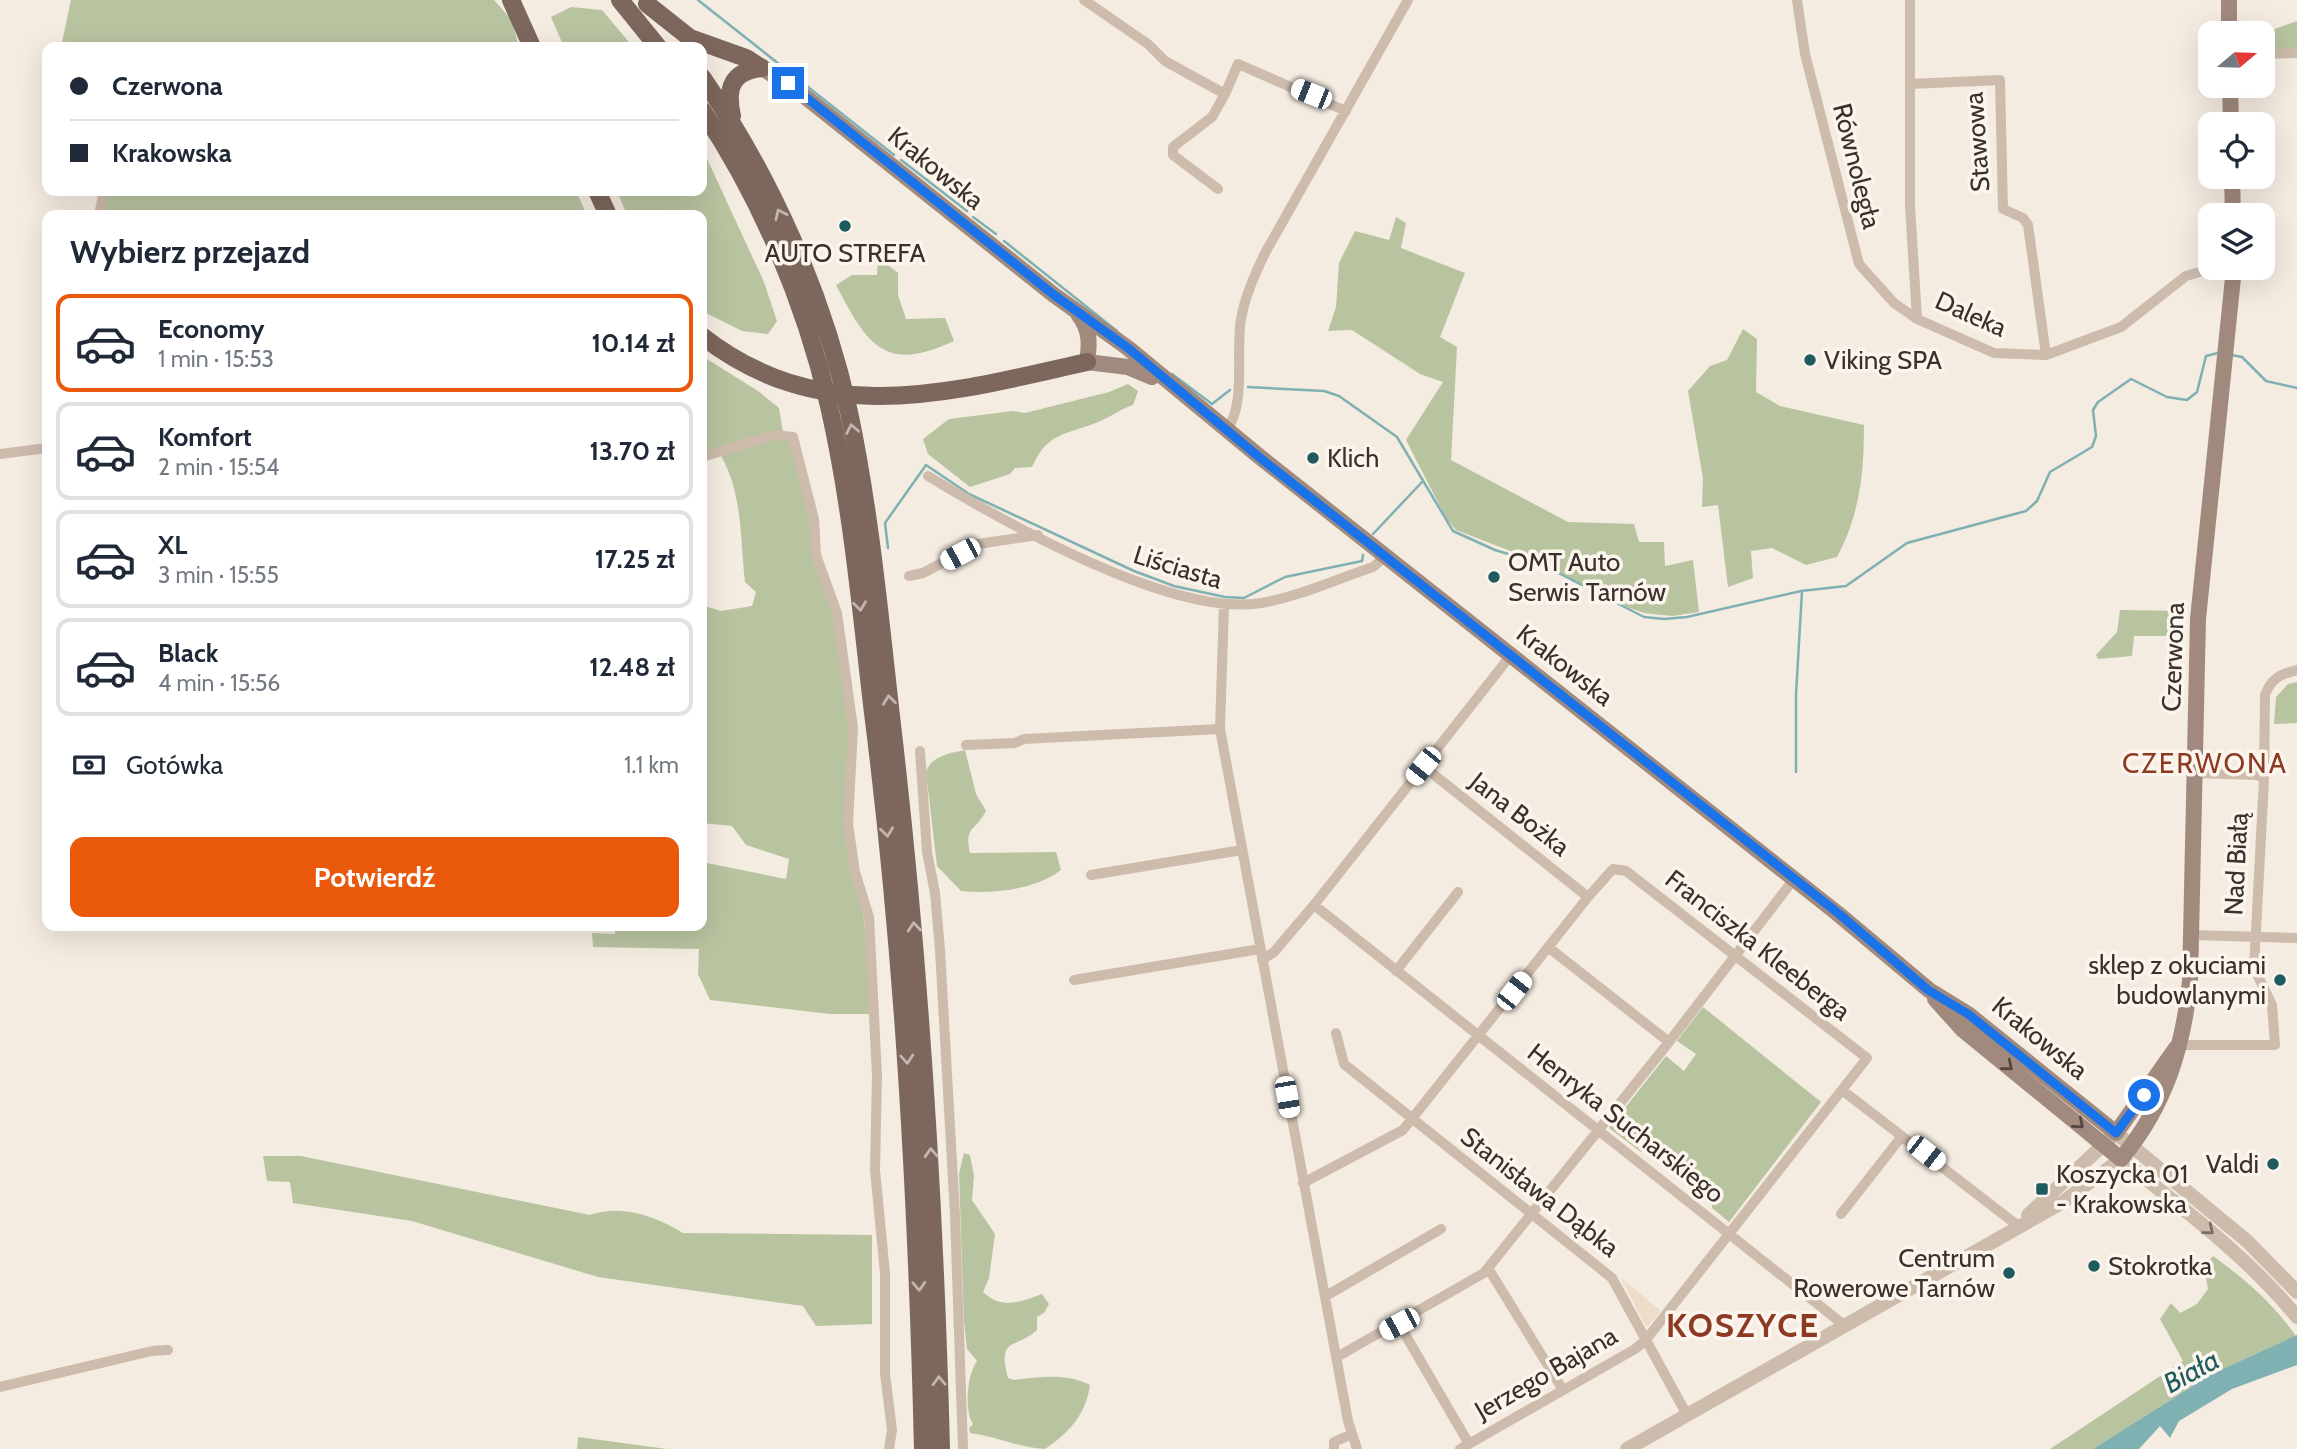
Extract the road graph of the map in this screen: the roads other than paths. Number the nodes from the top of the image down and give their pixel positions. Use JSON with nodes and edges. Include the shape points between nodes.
{"nodes":[{"id":1,"x":615,"y":0,"type":"edge"},
{"id":2,"x":620,"y":0,"type":"edge"},
{"id":3,"x":1084,"y":0,"type":"edge"},
{"id":4,"x":1408,"y":0,"type":"edge"},
{"id":5,"x":1797,"y":0,"type":"edge"},
{"id":6,"x":1910,"y":0,"type":"edge"},
{"id":7,"x":2229,"y":0,"type":"edge"},
{"id":8,"x":512,"y":1,"type":"edge"},
{"id":9,"x":645,"y":2,"type":"edge"},
{"id":10,"x":2229,"y":21,"type":"edge"},
{"id":11,"x":647,"y":32,"type":"junction"},
{"id":12,"x":530,"y":42,"type":"edge"},
{"id":13,"x":654,"y":42,"type":"edge"},
{"id":14,"x":677,"y":42,"type":"edge"},
{"id":15,"x":701,"y":42,"type":"edge"},
{"id":16,"x":707,"y":44,"type":"edge"},
{"id":17,"x":2297,"y":53,"type":"edge"},
{"id":18,"x":2275,"y":54,"type":"edge"},
{"id":19,"x":762,"y":68,"type":"junction"},
{"id":20,"x":1910,"y":84,"type":"junction"},
{"id":21,"x":707,"y":85,"type":"edge"},
{"id":22,"x":1225,"y":94,"type":"junction"},
{"id":23,"x":1346,"y":111,"type":"junction"},
{"id":24,"x":707,"y":119,"type":"edge"},
{"id":25,"x":743,"y":142,"type":"junction"},
{"id":26,"x":1218,"y":189,"type":"dead end"},
{"id":27,"x":2198,"y":272,"type":"edge"},
{"id":28,"x":2233,"y":280,"type":"edge"},
{"id":29,"x":1083,"y":316,"type":"junction"},
{"id":30,"x":1917,"y":319,"type":"junction"},
{"id":31,"x":707,"y":339,"type":"edge"},
{"id":32,"x":2046,"y":355,"type":"junction"},
{"id":33,"x":1087,"y":362,"type":"junction"},
{"id":34,"x":1142,"y":362,"type":"junction"},
{"id":35,"x":1167,"y":383,"type":"junction"},
{"id":36,"x":1226,"y":430,"type":"junction"},
{"id":37,"x":42,"y":449,"type":"edge"},
{"id":38,"x":0,"y":454,"type":"edge"},
{"id":39,"x":707,"y":455,"type":"edge"},
{"id":40,"x":928,"y":476,"type":"dead end"},
{"id":41,"x":1038,"y":536,"type":"junction"},
{"id":42,"x":1386,"y":556,"type":"junction"},
{"id":43,"x":909,"y":576,"type":"dead end"},
{"id":44,"x":1224,"y":605,"type":"junction"},
{"id":45,"x":1511,"y":655,"type":"junction"},
{"id":46,"x":2297,"y":670,"type":"edge"},
{"id":47,"x":1220,"y":729,"type":"junction"},
{"id":48,"x":966,"y":746,"type":"dead end"},
{"id":49,"x":920,"y":751,"type":"dead end"},
{"id":50,"x":1423,"y":766,"type":"junction"},
{"id":51,"x":2194,"y":773,"type":"junction"},
{"id":52,"x":2264,"y":780,"type":"junction"},
{"id":53,"x":1242,"y":850,"type":"junction"},
{"id":54,"x":1091,"y":875,"type":"dead end"},
{"id":55,"x":1794,"y":878,"type":"junction"},
{"id":56,"x":1458,"y":892,"type":"dead end"},
{"id":57,"x":1588,"y":897,"type":"junction"},
{"id":58,"x":1314,"y":905,"type":"junction"},
{"id":59,"x":2192,"y":935,"type":"junction"},
{"id":60,"x":2255,"y":938,"type":"junction"},
{"id":61,"x":2297,"y":938,"type":"edge"},
{"id":62,"x":1548,"y":947,"type":"junction"},
{"id":63,"x":1261,"y":955,"type":"junction"},
{"id":64,"x":1735,"y":955,"type":"junction"},
{"id":65,"x":1396,"y":971,"type":"junction"},
{"id":66,"x":1074,"y":980,"type":"dead end"},
{"id":67,"x":1928,"y":990,"type":"junction"},
{"id":68,"x":1336,"y":1033,"type":"dead end"},
{"id":69,"x":1479,"y":1035,"type":"junction"},
{"id":70,"x":1669,"y":1042,"type":"junction"},
{"id":71,"x":2177,"y":1046,"type":"junction"},
{"id":72,"x":1842,"y":1090,"type":"junction"},
{"id":73,"x":1412,"y":1121,"type":"junction"},
{"id":74,"x":1598,"y":1129,"type":"junction"},
{"id":75,"x":2116,"y":1133,"type":"junction"},
{"id":76,"x":1902,"y":1136,"type":"junction"},
{"id":77,"x":2104,"y":1145,"type":"junction"},
{"id":78,"x":2126,"y":1153,"type":"junction"},
{"id":79,"x":1303,"y":1183,"type":"junction"},
{"id":80,"x":1533,"y":1214,"type":"junction"},
{"id":81,"x":1841,"y":1214,"type":"dead end"},
{"id":82,"x":2017,"y":1226,"type":"junction"},
{"id":83,"x":1441,"y":1229,"type":"dead end"},
{"id":84,"x":1729,"y":1232,"type":"junction"},
{"id":85,"x":1488,"y":1268,"type":"junction"},
{"id":86,"x":2297,"y":1292,"type":"edge"},
{"id":87,"x":1326,"y":1296,"type":"junction"},
{"id":88,"x":2294,"y":1314,"type":"edge"},
{"id":89,"x":1399,"y":1324,"type":"junction"},
{"id":90,"x":1844,"y":1325,"type":"junction"},
{"id":91,"x":1645,"y":1340,"type":"junction"},
{"id":92,"x":169,"y":1350,"type":"dead end"},
{"id":93,"x":1337,"y":1357,"type":"junction"},
{"id":94,"x":0,"y":1387,"type":"edge"},
{"id":95,"x":1563,"y":1390,"type":"junction"},
{"id":96,"x":1687,"y":1415,"type":"junction"},
{"id":97,"x":1352,"y":1434,"type":"junction"},
{"id":98,"x":1464,"y":1446,"type":"edge"},
{"id":99,"x":888,"y":1449,"type":"edge"},
{"id":100,"x":923,"y":1449,"type":"edge"},
{"id":101,"x":941,"y":1449,"type":"edge"},
{"id":102,"x":963,"y":1449,"type":"edge"},
{"id":103,"x":1335,"y":1449,"type":"edge"},
{"id":104,"x":1356,"y":1449,"type":"edge"},
{"id":105,"x":1627,"y":1449,"type":"edge"}],
"edges":[{"from":1,"to":11,"type":"main road"},
{"from":2,"to":11,"type":"main road"},
{"from":3,"to":22,"type":"street","via":[[1165,61]]},
{"from":4,"to":23,"type":"street"},
{"from":5,"to":30,"type":"street","name":"Równoległa","via":[[1805,54],[1859,264],[1894,303]]},
{"from":6,"to":20,"type":"street","name":"Daleka"},
{"from":7,"to":10,"type":"main road"},
{"from":8,"to":12,"type":"main road"},
{"from":9,"to":14,"type":"main road"},
{"from":9,"to":15,"type":"main road"},
{"from":11,"to":13,"type":"main road"},
{"from":16,"to":19,"type":"main road"},
{"from":17,"to":18,"type":"street"},
{"from":19,"to":25,"type":"main road","via":[[739,74],[729,88],[733,119]]},
{"from":19,"to":29,"type":"main road","name":"Krakowska","via":[[798,91]]},
{"from":20,"to":30,"type":"street","name":"Daleka","via":[[1910,206]]},
{"from":20,"to":32,"type":"street","name":"Stawowa","via":[[2000,80],[2003,209],[2028,225]]},
{"from":21,"to":25,"type":"main road"},
{"from":22,"to":23,"type":"street","via":[[1238,64]]},
{"from":22,"to":26,"type":"street","via":[[1212,117],[1173,147],[1173,155]]},
{"from":23,"to":36,"type":"street","via":[[1250,286],[1238,348],[1238,403]]},
{"from":24,"to":100,"type":"main road","one_way":true,"via":[[755,202],[792,288],[815,353],[842,473],[900,966],[913,1134]]},
{"from":101,"to":25,"type":"main road","one_way":true,"via":[[936,1262],[920,993],[864,496],[849,411],[822,318],[793,243]]},
{"from":27,"to":32,"type":"street","name":"Daleka","via":[[2186,276],[2121,327]]},
{"from":28,"to":51,"type":"main road","name":"Czerwona","via":[[2198,619]]},
{"from":29,"to":33,"type":"main road","via":[[1097,330],[1098,343]]},
{"from":29,"to":34,"type":"main road","name":"Krakowska"},
{"from":30,"to":32,"type":"street","name":"Daleka","via":[[1994,353]]},
{"from":31,"to":33,"type":"main road","via":[[779,379],[831,393],[889,398],[971,387]]},
{"from":33,"to":34,"type":"main road","via":[[1112,355]]},
{"from":33,"to":35,"type":"main road","name":"Krakowska","via":[[1128,367]]},
{"from":34,"to":35,"type":"main road","name":"Krakowska"},
{"from":35,"to":36,"type":"main road","name":"Krakowska"},
{"from":36,"to":42,"type":"main road","name":"Krakowska"},
{"from":37,"to":38,"type":"street"},
{"from":39,"to":99,"type":"street","via":[[775,435],[793,438],[814,519],[816,555],[837,613],[853,728],[848,824],[855,872],[869,917],[877,1076],[874,1170],[886,1273],[885,1374],[892,1430]]},
{"from":40,"to":41,"type":"street","name":"Liściasta"},
{"from":41,"to":43,"type":"street","via":[[978,544]]},
{"from":41,"to":44,"type":"street","name":"Liściasta","via":[[1149,588]]},
{"from":42,"to":44,"type":"street","name":"Liściasta","via":[[1373,568],[1262,603]]},
{"from":42,"to":45,"type":"main road","name":"Krakowska"},
{"from":44,"to":47,"type":"street"},
{"from":45,"to":50,"type":"street"},
{"from":45,"to":55,"type":"main road","name":"Krakowska"},
{"from":46,"to":52,"type":"street","via":[[2270,683],[2265,695]]},
{"from":47,"to":48,"type":"street"},
{"from":47,"to":53,"type":"street"},
{"from":49,"to":102,"type":"street","via":[[941,964]]},
{"from":50,"to":57,"type":"street","name":"Jana Bożka"},
{"from":50,"to":58,"type":"street"},
{"from":51,"to":52,"type":"street","name":"Nad Białą","via":[[2259,775]]},
{"from":51,"to":59,"type":"main road","name":"Czerwona"},
{"from":52,"to":60,"type":"street","name":"Nad Białą"},
{"from":53,"to":54,"type":"street"},
{"from":53,"to":63,"type":"street"},
{"from":55,"to":64,"type":"street"},
{"from":55,"to":67,"type":"main road","name":"Krakowska"},
{"from":56,"to":65,"type":"street"},
{"from":57,"to":62,"type":"street","name":"Franciszka Kleeberga"},
{"from":57,"to":64,"type":"street","name":"Franciszka Kleeberga","via":[[1613,869],[1626,871]]},
{"from":58,"to":63,"type":"street","via":[[1274,952]]},
{"from":58,"to":65,"type":"street","name":"Henryka Sucharskiego"},
{"from":59,"to":60,"type":"street","name":"Nad Białą"},
{"from":59,"to":71,"type":"main road","name":"Czerwona","via":[[2187,1011]]},
{"from":60,"to":61,"type":"street","name":"Nad Białą"},
{"from":60,"to":71,"type":"street","name":"Nad Białą","via":[[2255,975],[2272,1005],[2275,1045]]},
{"from":62,"to":69,"type":"street","name":"Franciszka Kleeberga"},
{"from":62,"to":70,"type":"street"},
{"from":63,"to":66,"type":"street"},
{"from":63,"to":79,"type":"street"},
{"from":64,"to":70,"type":"street"},
{"from":64,"to":72,"type":"street","name":"Franciszka Kleeberga","via":[[1867,1058]]},
{"from":65,"to":69,"type":"street","name":"Henryka Sucharskiego"},
{"from":67,"to":75,"type":"main road","name":"Krakowska","via":[[1968,1014]]},
{"from":67,"to":77,"type":"main road","name":"Krakowska","one_way":true,"via":[[1962,1028]]},
{"from":68,"to":73,"type":"street","name":"Stanisława Dąbka","via":[[1344,1065]]},
{"from":69,"to":73,"type":"street","name":"Franciszka Kleeberga"},
{"from":69,"to":74,"type":"street","name":"Henryka Sucharskiego"},
{"from":70,"to":74,"type":"street"},
{"from":71,"to":75,"type":"main road","name":"Czerwona"},
{"from":71,"to":78,"type":"main road","name":"Czerwona","via":[[2164,1093],[2150,1122]]},
{"from":72,"to":76,"type":"street"},
{"from":72,"to":84,"type":"street","name":"Franciszka Kleeberga"},
{"from":73,"to":79,"type":"street","name":"Franciszka Kleeberga"},
{"from":73,"to":80,"type":"street","name":"Stanisława Dąbka"},
{"from":74,"to":80,"type":"street"},
{"from":74,"to":84,"type":"street","name":"Henryka Sucharskiego"},
{"from":75,"to":77,"type":"street"},
{"from":75,"to":78,"type":"street","name":"Krakowska"},
{"from":76,"to":81,"type":"street"},
{"from":76,"to":82,"type":"street"},
{"from":77,"to":78,"type":"main road","name":"Krakowska"},
{"from":77,"to":82,"type":"street"},
{"from":78,"to":82,"type":"street","via":[[2063,1202]]},
{"from":78,"to":86,"type":"street","name":"Krakowska","via":[[2247,1241]]},
{"from":78,"to":88,"type":"street","name":"Krakowska","one_way":true,"via":[[2276,1290]]},
{"from":79,"to":87,"type":"street"},
{"from":80,"to":85,"type":"street"},
{"from":80,"to":91,"type":"street","name":"Stanisława Dąbka","via":[[1612,1278]]},
{"from":82,"to":90,"type":"street"},
{"from":83,"to":87,"type":"street"},
{"from":84,"to":90,"type":"street","name":"Henryka Sucharskiego"},
{"from":84,"to":91,"type":"street","name":"Jerzego Bajana"},
{"from":85,"to":89,"type":"street"},
{"from":85,"to":95,"type":"street"},
{"from":87,"to":93,"type":"street"},
{"from":89,"to":93,"type":"street"},
{"from":89,"to":98,"type":"street"},
{"from":90,"to":96,"type":"street"},
{"from":91,"to":95,"type":"street","name":"Jerzego Bajana"},
{"from":91,"to":96,"type":"street","name":"Stanisława Dąbka"},
{"from":92,"to":94,"type":"street","via":[[152,1350]]},
{"from":93,"to":97,"type":"street"},
{"from":95,"to":98,"type":"street","name":"Jerzego Bajana"},
{"from":96,"to":105,"type":"street"},
{"from":97,"to":103,"type":"street","via":[[1334,1442]]},
{"from":97,"to":104,"type":"street"}]}
